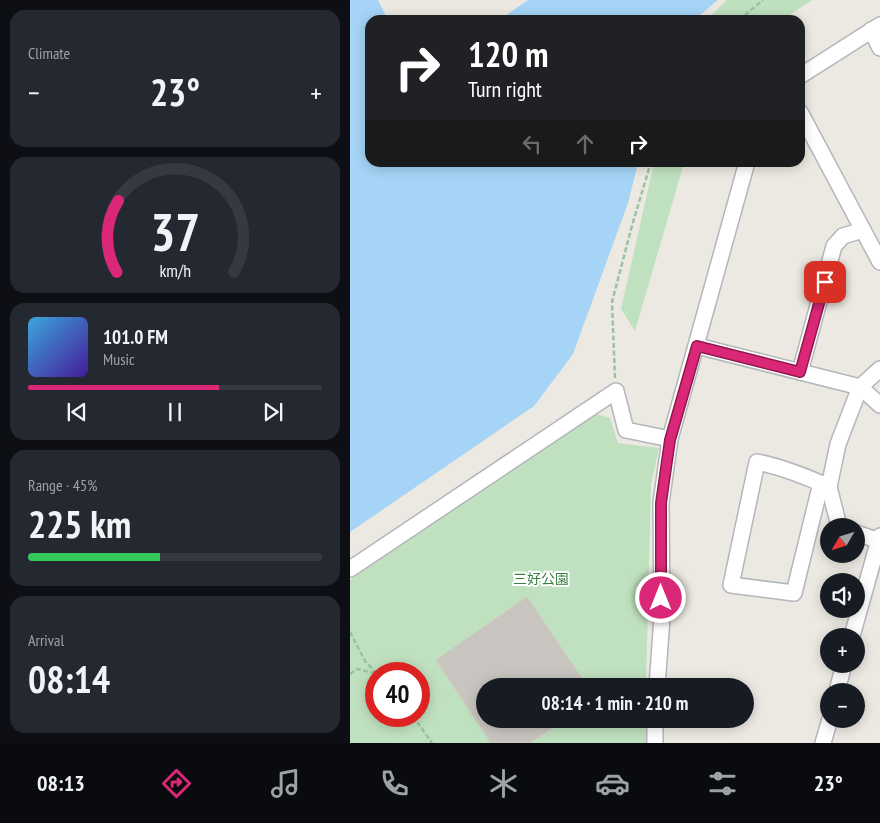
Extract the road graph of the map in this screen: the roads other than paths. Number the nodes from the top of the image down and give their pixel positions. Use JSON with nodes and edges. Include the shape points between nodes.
{"nodes":[{"id":1,"x":875,"y":28,"type":"edge"},
{"id":2,"x":880,"y":48,"type":"edge"},
{"id":3,"x":805,"y":73,"type":"edge"},
{"id":4,"x":805,"y":121,"type":"edge"},
{"id":5,"x":746,"y":167,"type":"edge"},
{"id":6,"x":863,"y":230,"type":"junction"},
{"id":7,"x":880,"y":262,"type":"edge"},
{"id":8,"x":697,"y":346,"type":"junction"},
{"id":9,"x":880,"y":369,"type":"edge"},
{"id":10,"x":800,"y":372,"type":"junction"},
{"id":11,"x":860,"y":387,"type":"junction"},
{"id":12,"x":880,"y":404,"type":"edge"},
{"id":13,"x":670,"y":440,"type":"junction"},
{"id":14,"x":825,"y":485,"type":"junction"},
{"id":15,"x":836,"y":518,"type":"edge"},
{"id":16,"x":865,"y":535,"type":"edge"},
{"id":17,"x":878,"y":538,"type":"edge"},
{"id":18,"x":350,"y":569,"type":"edge"},
{"id":19,"x":854,"y":628,"type":"edge"},
{"id":20,"x":658,"y":678,"type":"edge"},
{"id":21,"x":655,"y":728,"type":"edge"},
{"id":22,"x":827,"y":728,"type":"edge"},
{"id":23,"x":655,"y":743,"type":"edge"},
{"id":24,"x":823,"y":743,"type":"edge"}],
"edges":[{"from":1,"to":2,"type":"street"},
{"from":1,"to":3,"type":"street"},
{"from":4,"to":6,"type":"street"},
{"from":5,"to":8,"type":"street"},
{"from":6,"to":7,"type":"street"},
{"from":6,"to":10,"type":"street","via":[[843,236],[834,246]]},
{"from":8,"to":10,"type":"street"},
{"from":8,"to":13,"type":"street"},
{"from":9,"to":11,"type":"street"},
{"from":10,"to":11,"type":"street"},
{"from":11,"to":12,"type":"street"},
{"from":11,"to":14,"type":"street"},
{"from":13,"to":18,"type":"street","via":[[626,430],[616,391]]},
{"from":13,"to":20,"type":"street","via":[[661,503],[662,617]]},
{"from":14,"to":14,"type":"street","via":[[785,468],[757,462],[731,585],[794,594]]},
{"from":14,"to":15,"type":"street"},
{"from":16,"to":17,"type":"street"},
{"from":17,"to":19,"type":"street"},
{"from":21,"to":23,"type":"street"},
{"from":22,"to":24,"type":"street"}]}
